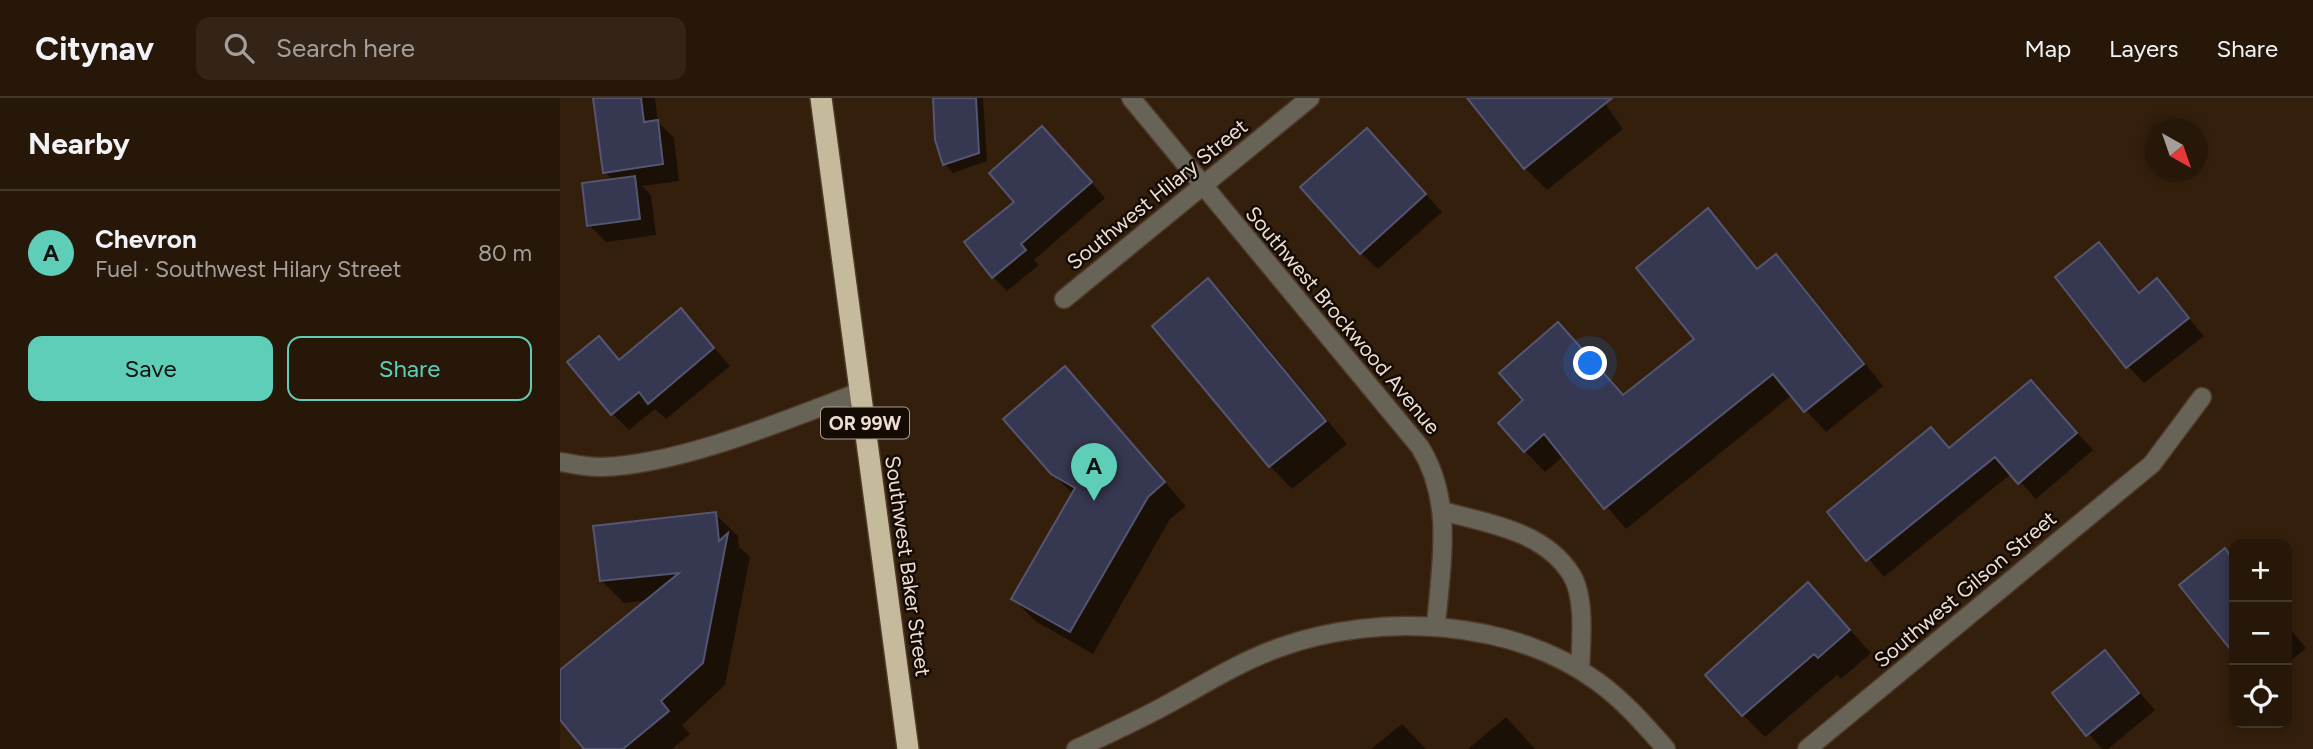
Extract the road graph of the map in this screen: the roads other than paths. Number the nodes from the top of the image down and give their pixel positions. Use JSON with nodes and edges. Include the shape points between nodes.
{"nodes":[{"id":1,"x":821,"y":98,"type":"edge"},
{"id":2,"x":1131,"y":98,"type":"edge"},
{"id":3,"x":1310,"y":98,"type":"edge"},
{"id":4,"x":1203,"y":186,"type":"junction"},
{"id":5,"x":1064,"y":299,"type":"dead end"},
{"id":6,"x":860,"y":392,"type":"junction"},
{"id":7,"x":2202,"y":397,"type":"dead end"},
{"id":8,"x":560,"y":462,"type":"edge"},
{"id":9,"x":1442,"y":511,"type":"junction"},
{"id":10,"x":1436,"y":625,"type":"junction"},
{"id":11,"x":1580,"y":670,"type":"junction"},
{"id":12,"x":1095,"y":745,"type":"edge"},
{"id":13,"x":908,"y":749,"type":"edge"},
{"id":14,"x":1076,"y":749,"type":"edge"},
{"id":15,"x":1666,"y":749,"type":"edge"},
{"id":16,"x":1807,"y":749,"type":"edge"}],
"edges":[{"from":1,"to":6,"type":"highway","name":"Southwest Baker Street","number":"OR 99W"},
{"from":2,"to":4,"type":"street","name":"Southwest Brockwood Avenue"},
{"from":3,"to":4,"type":"street","name":"Southwest Hilary Street"},
{"from":4,"to":5,"type":"street","name":"Southwest Hilary Street"},
{"from":4,"to":9,"type":"street","name":"Southwest Brockwood Avenue","via":[[1420,447],[1433,468]]},
{"from":6,"to":8,"type":"street","via":[[736,438],[670,456],[602,467]]},
{"from":6,"to":13,"type":"highway","name":"Southwest Baker Street","number":"OR 99W"},
{"from":7,"to":16,"type":"street","name":"Southwest Gilson Street","via":[[2152,464]]},
{"from":9,"to":10,"type":"street","name":"Southwest Brockwood Avenue"},
{"from":9,"to":11,"type":"street","via":[[1519,531],[1572,575],[1581,613]]},
{"from":10,"to":11,"type":"street","via":[[1505,638]]},
{"from":10,"to":12,"type":"street","via":[[1358,629],[1283,646],[1225,671]]},
{"from":11,"to":15,"type":"street","via":[[1633,711]]},
{"from":12,"to":14,"type":"street"}]}
